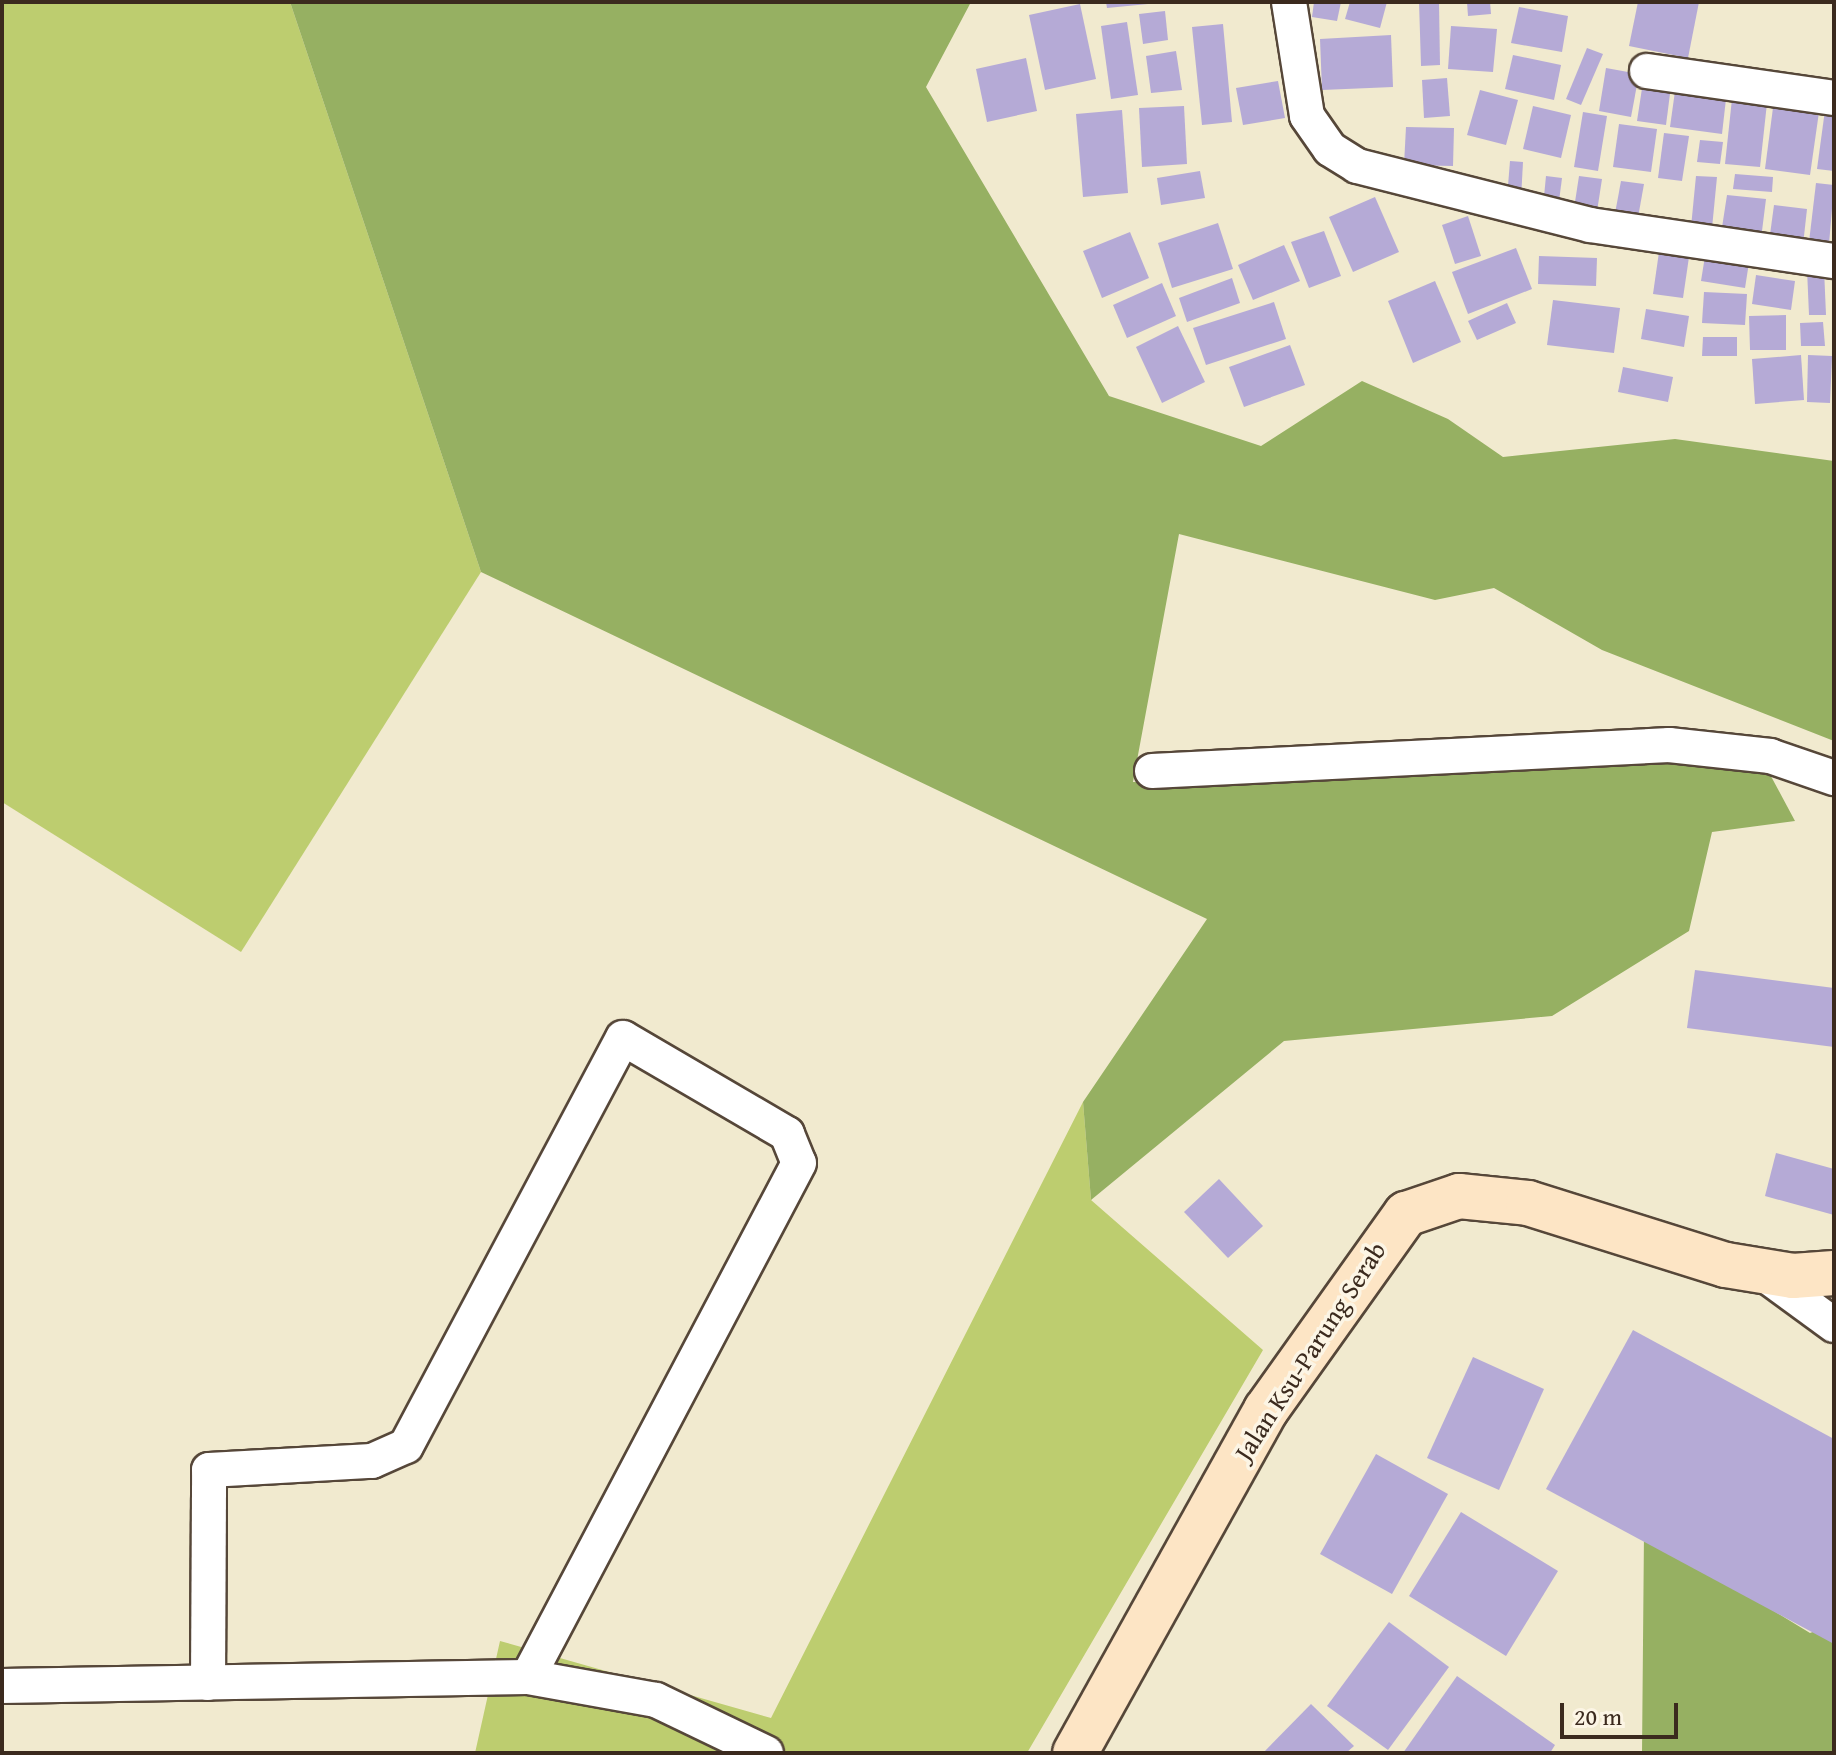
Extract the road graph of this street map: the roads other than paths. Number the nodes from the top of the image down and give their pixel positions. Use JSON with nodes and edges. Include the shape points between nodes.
{"nodes":[{"id":1,"x":1289,"y":2,"type":"edge"},
{"id":2,"x":1647,"y":71,"type":"dead end"},
{"id":3,"x":1834,"y":98,"type":"edge"},
{"id":4,"x":1834,"y":261,"type":"edge"},
{"id":5,"x":1152,"y":771,"type":"dead end"},
{"id":6,"x":1834,"y":778,"type":"edge"},
{"id":7,"x":1763,"y":1273,"type":"junction"},
{"id":8,"x":1834,"y":1273,"type":"edge"},
{"id":9,"x":1834,"y":1325,"type":"edge"},
{"id":10,"x":528,"y":1677,"type":"junction"},
{"id":11,"x":208,"y":1683,"type":"junction"},
{"id":12,"x":2,"y":1686,"type":"edge"},
{"id":13,"x":766,"y":1753,"type":"edge"},
{"id":14,"x":1075,"y":1753,"type":"edge"}],
"edges":[{"from":1,"to":4,"type":"street","via":[[1307,116],[1330,149],[1357,166],[1590,225]]},
{"from":2,"to":3,"type":"street"},
{"from":5,"to":6,"type":"street","via":[[1669,745],[1770,756]]},
{"from":7,"to":8,"type":"street","name":"Jalan Ksu-Parung Serab"},
{"from":7,"to":9,"type":"street"},
{"from":7,"to":14,"type":"street","name":"Jalan Ksu-Parung Serab","via":[[1528,1203],[1459,1196],[1396,1221],[1266,1410]]},
{"from":10,"to":11,"type":"street"},
{"from":10,"to":11,"type":"street","via":[[799,1163],[787,1134],[623,1038],[406,1446],[372,1461],[209,1470]]},
{"from":10,"to":13,"type":"street","via":[[656,1700]]},
{"from":11,"to":12,"type":"street"}]}
